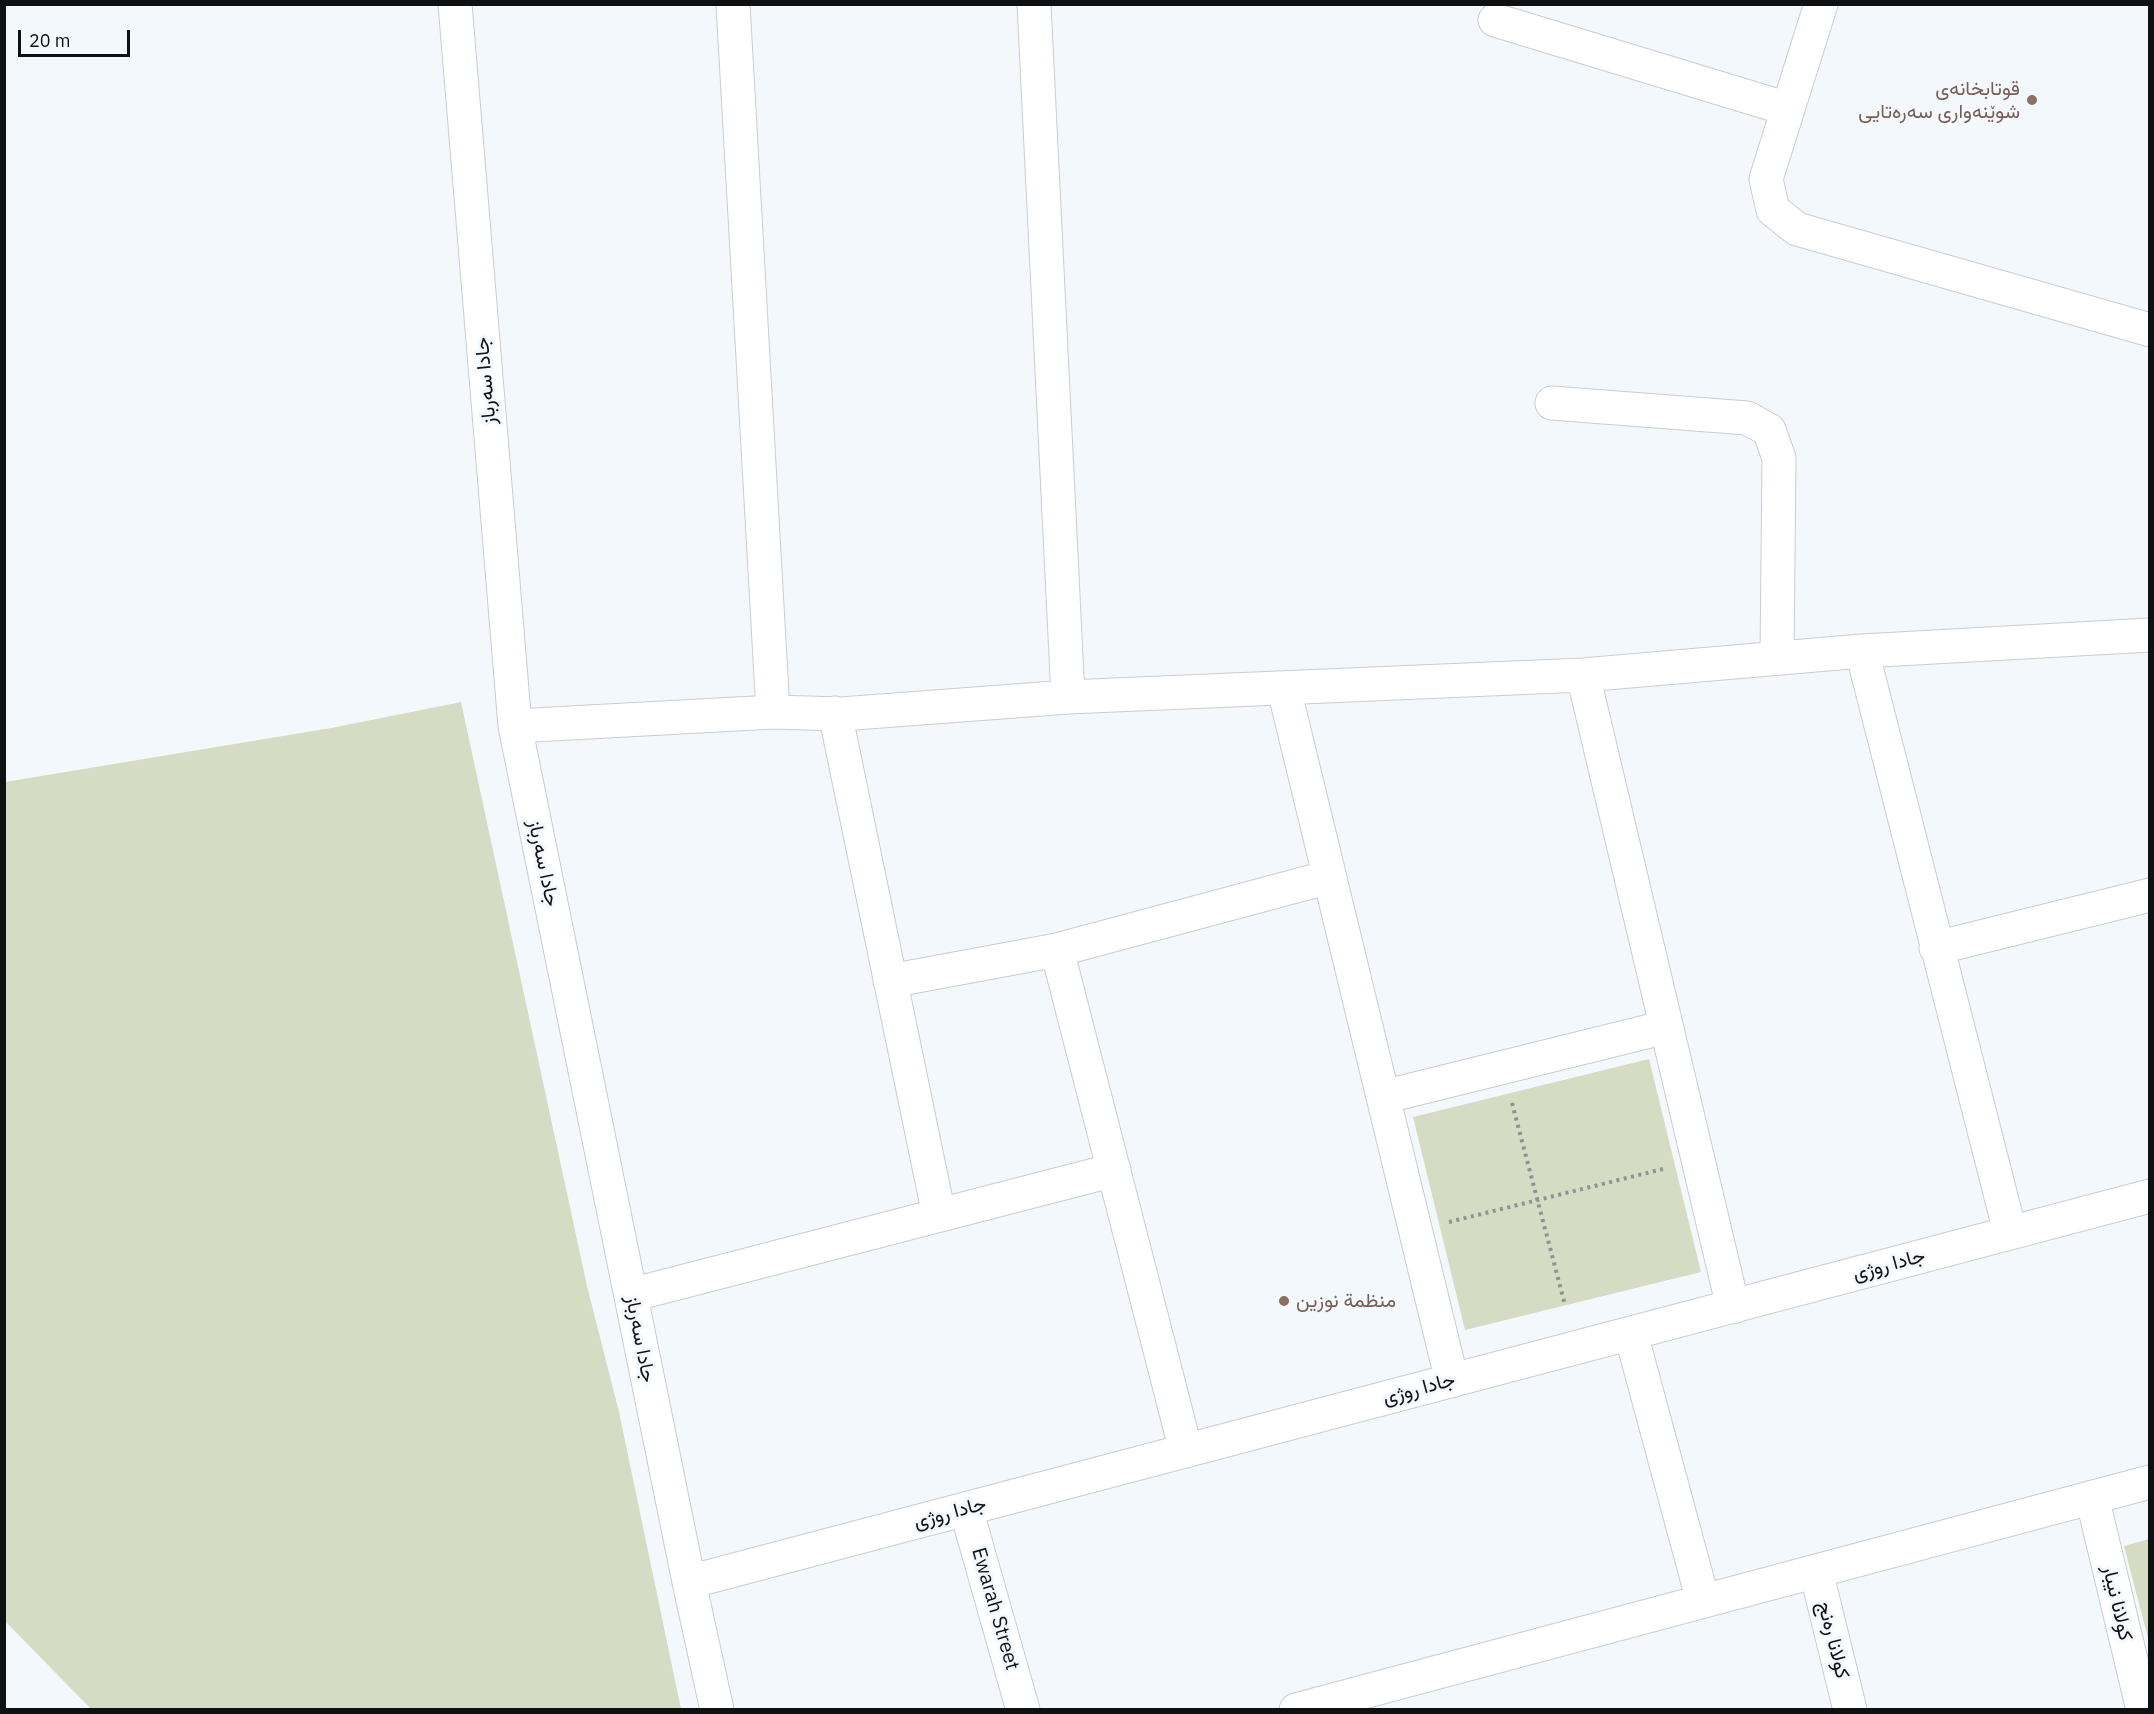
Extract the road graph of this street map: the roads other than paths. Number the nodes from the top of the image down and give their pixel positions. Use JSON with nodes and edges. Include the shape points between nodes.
{"nodes":[{"id":1,"x":455,"y":4,"type":"edge"},
{"id":2,"x":733,"y":4,"type":"edge"},
{"id":3,"x":1034,"y":4,"type":"edge"},
{"id":4,"x":1821,"y":4,"type":"edge"},
{"id":5,"x":1495,"y":20,"type":"dead end"},
{"id":6,"x":1788,"y":109,"type":"junction"},
{"id":7,"x":2150,"y":330,"type":"edge"},
{"id":8,"x":1552,"y":403,"type":"dead end"},
{"id":9,"x":2150,"y":635,"type":"edge"},
{"id":10,"x":1862,"y":651,"type":"junction"},
{"id":11,"x":1778,"y":658,"type":"junction"},
{"id":12,"x":1583,"y":675,"type":"junction"},
{"id":13,"x":1284,"y":689,"type":"junction"},
{"id":14,"x":1068,"y":697,"type":"junction"},
{"id":15,"x":773,"y":712,"type":"junction"},
{"id":16,"x":835,"y":713,"type":"junction"},
{"id":17,"x":515,"y":726,"type":"junction"},
{"id":18,"x":1329,"y":877,"type":"junction"},
{"id":19,"x":2150,"y":895,"type":"edge"},
{"id":20,"x":1936,"y":948,"type":"junction"},
{"id":21,"x":1057,"y":950,"type":"junction"},
{"id":22,"x":891,"y":981,"type":"junction"},
{"id":23,"x":1666,"y":1027,"type":"junction"},
{"id":24,"x":1383,"y":1097,"type":"junction"},
{"id":25,"x":1114,"y":1170,"type":"junction"},
{"id":26,"x":2150,"y":1196,"type":"edge"},
{"id":27,"x":939,"y":1215,"type":"junction"},
{"id":28,"x":2010,"y":1233,"type":"junction"},
{"id":29,"x":631,"y":1295,"type":"junction"},
{"id":30,"x":1733,"y":1307,"type":"junction"},
{"id":31,"x":1631,"y":1334,"type":"junction"},
{"id":32,"x":1452,"y":1381,"type":"junction"},
{"id":33,"x":1186,"y":1451,"type":"junction"},
{"id":34,"x":2150,"y":1482,"type":"edge"},
{"id":35,"x":2092,"y":1497,"type":"junction"},
{"id":36,"x":966,"y":1509,"type":"junction"},
{"id":37,"x":1816,"y":1571,"type":"junction"},
{"id":38,"x":689,"y":1582,"type":"junction"},
{"id":39,"x":1702,"y":1601,"type":"junction"},
{"id":40,"x":1304,"y":1708,"type":"edge"},
{"id":41,"x":717,"y":1710,"type":"edge"},
{"id":42,"x":1023,"y":1710,"type":"edge"},
{"id":43,"x":1850,"y":1710,"type":"edge"},
{"id":44,"x":2143,"y":1710,"type":"edge"}],
"edges":[{"from":1,"to":17,"type":"street","name":"جادا سەرباز"},
{"from":2,"to":15,"type":"street"},
{"from":3,"to":14,"type":"street"},
{"from":4,"to":6,"type":"street"},
{"from":5,"to":6,"type":"street"},
{"from":6,"to":7,"type":"street","via":[[1766,178],[1773,210],[1797,229]]},
{"from":8,"to":11,"type":"street","via":[[1746,418],[1769,430],[1779,458]]},
{"from":9,"to":10,"type":"street"},
{"from":10,"to":11,"type":"street"},
{"from":10,"to":20,"type":"street"},
{"from":11,"to":12,"type":"street"},
{"from":12,"to":13,"type":"street"},
{"from":12,"to":23,"type":"street"},
{"from":13,"to":14,"type":"street"},
{"from":13,"to":18,"type":"street"},
{"from":14,"to":16,"type":"street"},
{"from":15,"to":16,"type":"street"},
{"from":15,"to":17,"type":"street"},
{"from":16,"to":22,"type":"street"},
{"from":17,"to":29,"type":"street","name":"جادا سەرباز"},
{"from":18,"to":21,"type":"street"},
{"from":18,"to":24,"type":"street"},
{"from":19,"to":20,"type":"street"},
{"from":20,"to":28,"type":"street"},
{"from":21,"to":22,"type":"street"},
{"from":21,"to":25,"type":"street"},
{"from":22,"to":27,"type":"street"},
{"from":23,"to":24,"type":"street"},
{"from":23,"to":30,"type":"street"},
{"from":24,"to":32,"type":"street"},
{"from":25,"to":27,"type":"street"},
{"from":25,"to":33,"type":"street"},
{"from":26,"to":28,"type":"street","name":"جادا روژی"},
{"from":27,"to":29,"type":"street"},
{"from":28,"to":30,"type":"street","name":"جادا روژی"},
{"from":29,"to":38,"type":"street","name":"جادا سەرباز"},
{"from":30,"to":31,"type":"street","name":"جادا روژی"},
{"from":31,"to":32,"type":"street","name":"جادا روژی"},
{"from":31,"to":39,"type":"street"},
{"from":32,"to":33,"type":"street","name":"جادا روژی"},
{"from":33,"to":36,"type":"street","name":"جادا روژی"},
{"from":34,"to":35,"type":"street"},
{"from":35,"to":37,"type":"street"},
{"from":35,"to":44,"type":"street","name":"کولانا نیبار"},
{"from":36,"to":38,"type":"street","name":"جادا روژی"},
{"from":36,"to":42,"type":"street","name":"Ewarah Street"},
{"from":37,"to":39,"type":"street"},
{"from":37,"to":43,"type":"street","name":"کولانا رەنج"},
{"from":38,"to":41,"type":"street","name":"جادا سەرباز"},
{"from":39,"to":40,"type":"street"}]}
